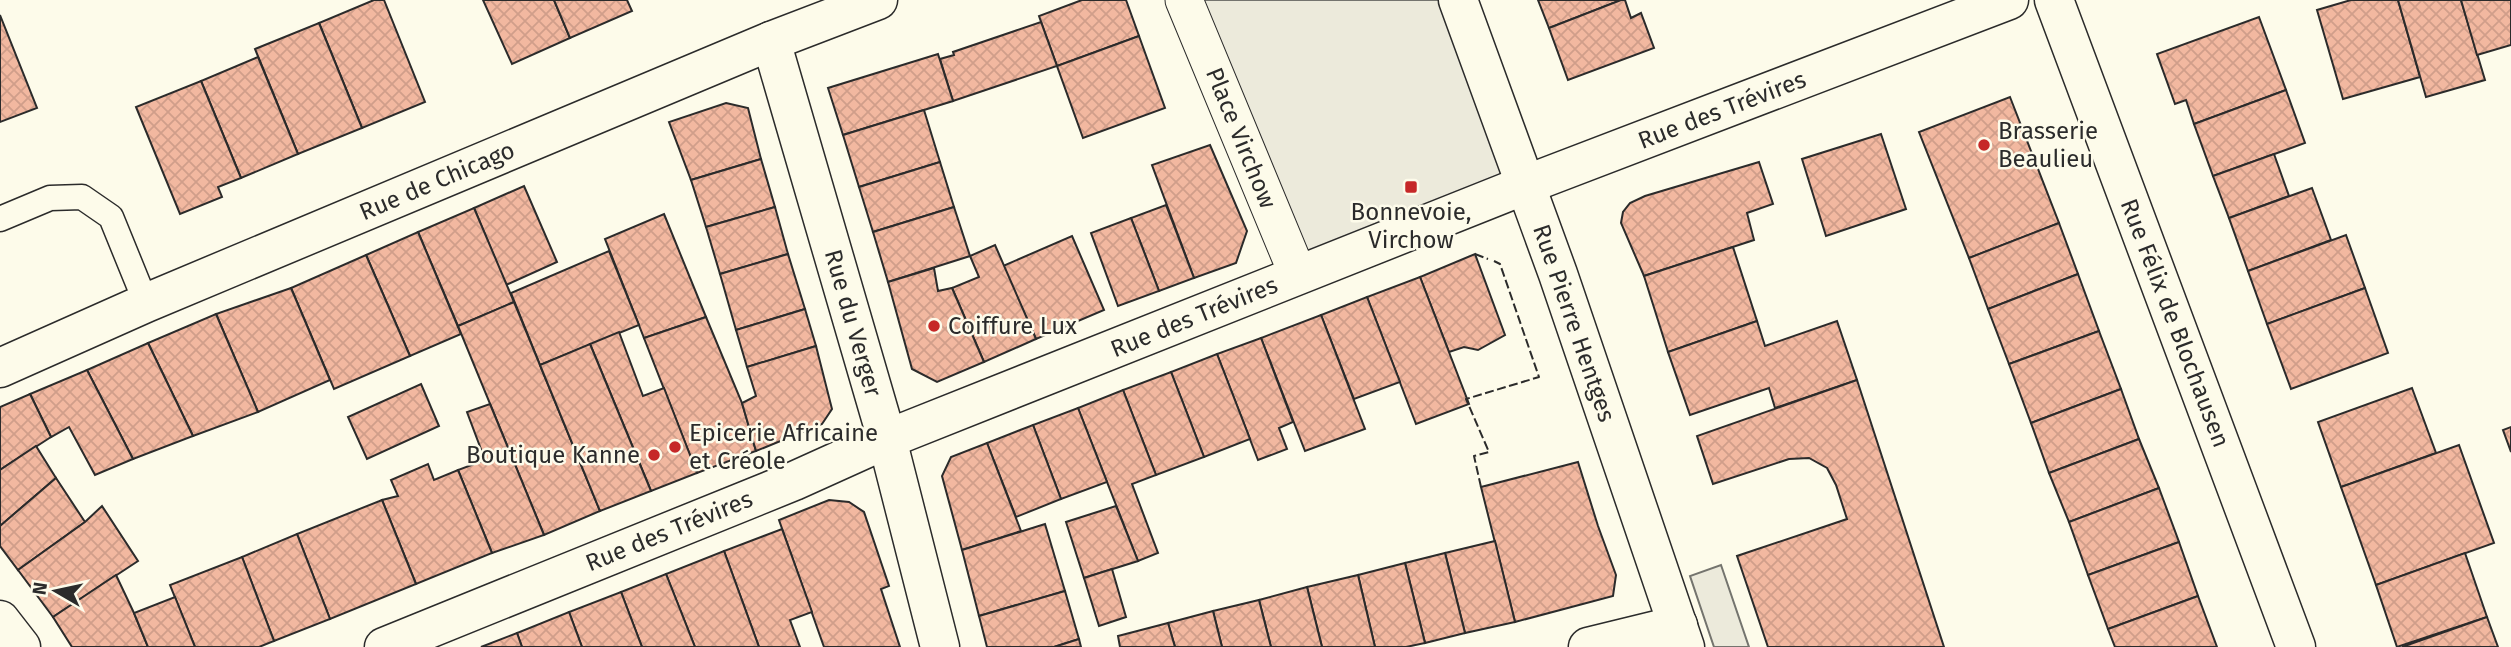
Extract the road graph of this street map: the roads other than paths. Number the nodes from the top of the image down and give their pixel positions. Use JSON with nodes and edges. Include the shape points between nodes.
{"nodes":[{"id":1,"x":1184,"y":0,"type":"edge"},
{"id":2,"x":1458,"y":0,"type":"edge"},
{"id":3,"x":2009,"y":0,"type":"edge"},
{"id":4,"x":2054,"y":0,"type":"edge"},
{"id":5,"x":859,"y":3,"type":"edge"},
{"id":6,"x":771,"y":40,"type":"junction"},
{"id":7,"x":1525,"y":185,"type":"junction"},
{"id":8,"x":0,"y":219,"type":"edge"},
{"id":9,"x":1298,"y":275,"type":"junction"},
{"id":10,"x":146,"y":303,"type":"junction"},
{"id":11,"x":0,"y":368,"type":"edge"},
{"id":12,"x":887,"y":439,"type":"junction"},
{"id":13,"x":0,"y":620,"type":"edge"},
{"id":14,"x":1681,"y":636,"type":"edge"},
{"id":15,"x":20,"y":647,"type":"edge"},
{"id":16,"x":384,"y":647,"type":"edge"},
{"id":17,"x":940,"y":647,"type":"edge"},
{"id":18,"x":1588,"y":647,"type":"edge"},
{"id":19,"x":2296,"y":647,"type":"edge"}],
"edges":[{"from":1,"to":9,"type":"street","name":"Place Virchow"},
{"from":2,"to":7,"type":"street","name":"Rue Pierre Hentges"},
{"from":3,"to":7,"type":"street","name":"Rue des Trévires"},
{"from":4,"to":19,"type":"street","name":"Rue Félix de Blochausen"},
{"from":5,"to":6,"type":"street","name":"Rue de Chicago"},
{"from":6,"to":10,"type":"street","name":"Rue de Chicago"},
{"from":6,"to":12,"type":"street","name":"Rue du Verger"},
{"from":7,"to":9,"type":"street","name":"Rue des Trévires"},
{"from":7,"to":14,"type":"street","name":"Rue Pierre Hentges"},
{"from":8,"to":10,"type":"lane","via":[[50,198],[82,197],[111,217]]},
{"from":9,"to":12,"type":"street","name":"Rue des Trévires"},
{"from":10,"to":11,"type":"street","name":"Rue de Chicago"},
{"from":12,"to":16,"type":"street","name":"Rue des Trévires"},
{"from":12,"to":17,"type":"street","name":"Rue du Verger"},
{"from":13,"to":15,"type":"street"},
{"from":14,"to":18,"type":"street"}]}
